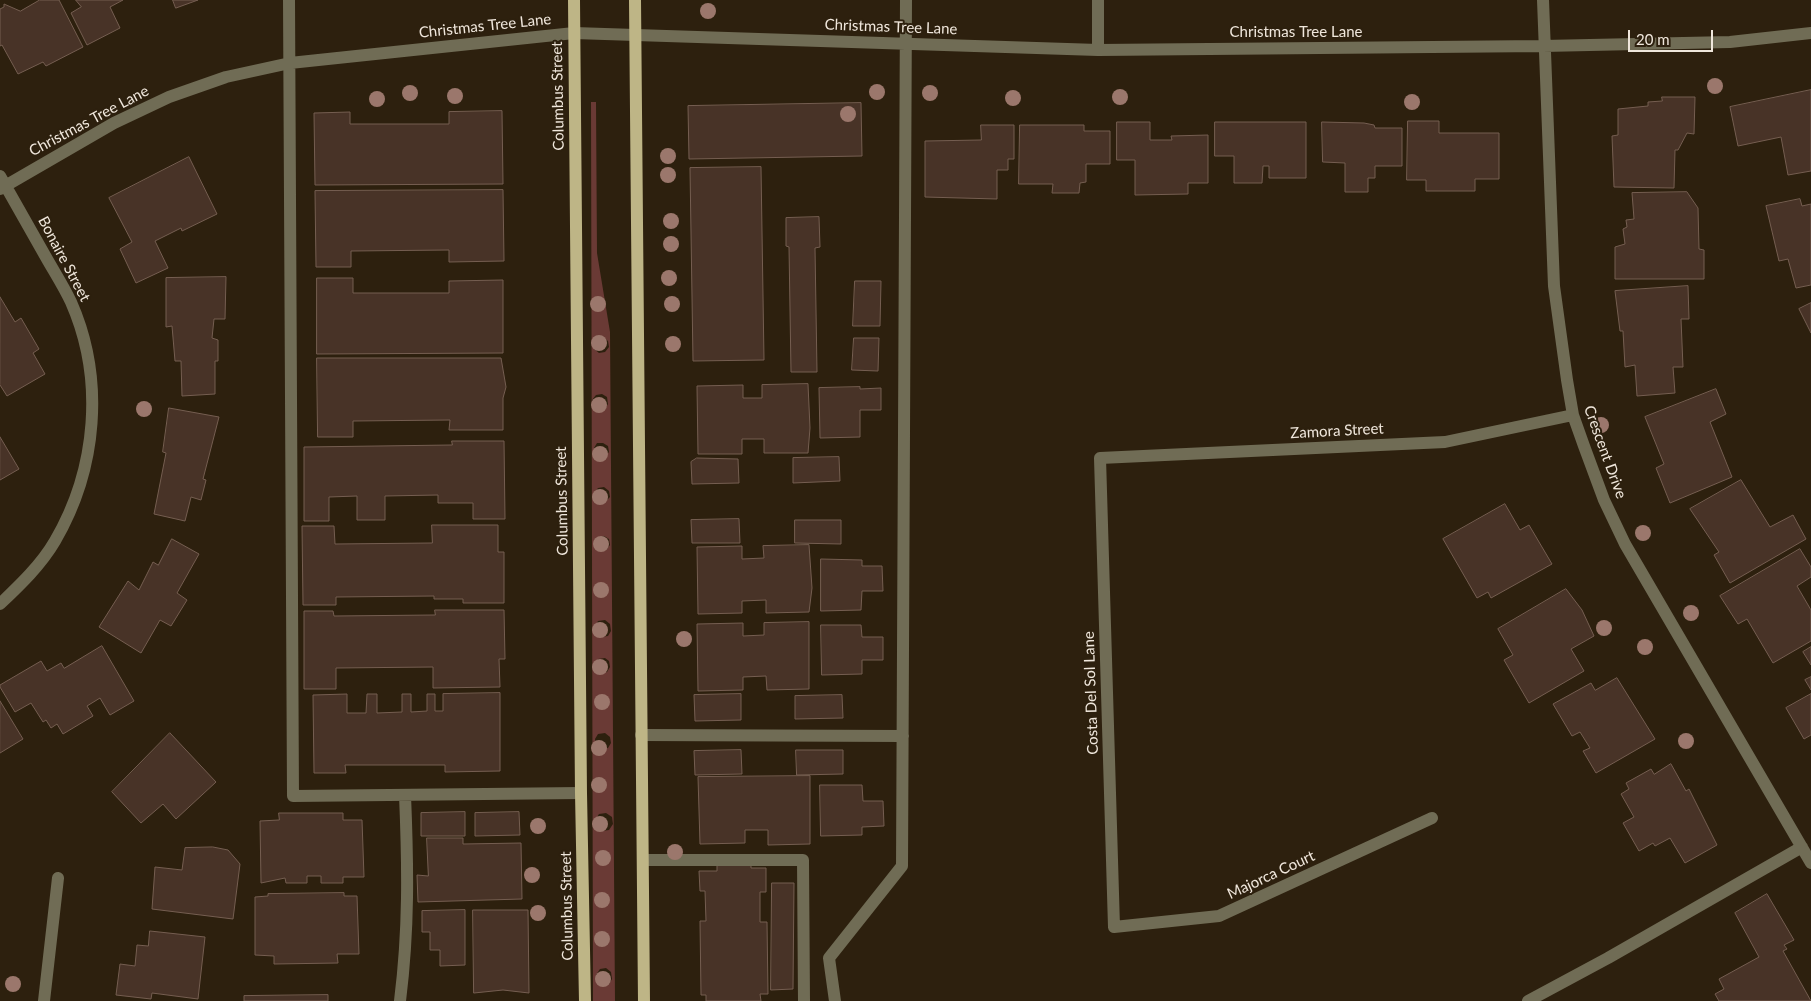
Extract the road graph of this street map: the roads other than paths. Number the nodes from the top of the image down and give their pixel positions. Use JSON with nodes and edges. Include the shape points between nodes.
{"nodes":[{"id":1,"x":289,"y":0,"type":"edge"},
{"id":2,"x":574,"y":0,"type":"edge"},
{"id":3,"x":635,"y":0,"type":"edge"},
{"id":4,"x":906,"y":0,"type":"edge"},
{"id":5,"x":1098,"y":0,"type":"edge"},
{"id":6,"x":1543,"y":0,"type":"edge"},
{"id":7,"x":574,"y":33,"type":"junction"},
{"id":8,"x":1811,"y":33,"type":"edge"},
{"id":9,"x":635,"y":35,"type":"junction"},
{"id":10,"x":907,"y":44,"type":"junction"},
{"id":11,"x":1543,"y":46,"type":"junction"},
{"id":12,"x":1098,"y":50,"type":"junction"},
{"id":13,"x":290,"y":63,"type":"junction"},
{"id":14,"x":2,"y":184,"type":"edge"},
{"id":15,"x":1573,"y":415,"type":"junction"},
{"id":16,"x":1100,"y":458,"type":"joint"},
{"id":17,"x":0,"y":604,"type":"edge"},
{"id":18,"x":641,"y":735,"type":"junction"},
{"id":19,"x":903,"y":736,"type":"junction"},
{"id":20,"x":581,"y":793,"type":"junction"},
{"id":21,"x":405,"y":795,"type":"junction"},
{"id":22,"x":1432,"y":818,"type":"dead end"},
{"id":23,"x":1802,"y":847,"type":"junction"},
{"id":24,"x":642,"y":860,"type":"junction"},
{"id":25,"x":1811,"y":863,"type":"edge"},
{"id":26,"x":58,"y":878,"type":"dead end"},
{"id":27,"x":1114,"y":927,"type":"joint"},
{"id":28,"x":44,"y":1001,"type":"edge"},
{"id":29,"x":400,"y":1001,"type":"edge"},
{"id":30,"x":585,"y":1001,"type":"edge"},
{"id":31,"x":644,"y":1001,"type":"edge"},
{"id":32,"x":804,"y":1001,"type":"edge"},
{"id":33,"x":834,"y":1001,"type":"edge"},
{"id":34,"x":1528,"y":1001,"type":"edge"}],
"edges":[{"from":1,"to":13,"type":"street"},
{"from":2,"to":7,"type":"main road","name":"Columbus Street"},
{"from":3,"to":9,"type":"main road"},
{"from":4,"to":10,"type":"street"},
{"from":5,"to":12,"type":"street"},
{"from":6,"to":11,"type":"street","name":"Crescent Drive"},
{"from":7,"to":9,"type":"street","name":"Christmas Tree Lane"},
{"from":7,"to":13,"type":"street","name":"Christmas Tree Lane"},
{"from":7,"to":20,"type":"main road","name":"Columbus Street"},
{"from":8,"to":11,"type":"street","name":"Christmas Tree Lane","via":[[1730,42]]},
{"from":9,"to":10,"type":"street","name":"Christmas Tree Lane"},
{"from":9,"to":18,"type":"main road"},
{"from":10,"to":12,"type":"street","name":"Christmas Tree Lane"},
{"from":10,"to":19,"type":"street"},
{"from":11,"to":12,"type":"street","name":"Christmas Tree Lane"},
{"from":11,"to":15,"type":"street","name":"Crescent Drive","via":[[1554,286]]},
{"from":13,"to":14,"type":"street","name":"Christmas Tree Lane","via":[[226,78],[169,97]]},
{"from":13,"to":21,"type":"street","via":[[293,796]]},
{"from":14,"to":17,"type":"street","name":"Bonaire Street","via":[[71,301],[86,344],[92,388],[92,420],[86,464],[75,503],[54,542],[27,578]]},
{"from":15,"to":16,"type":"street","name":"Zamora Street","via":[[1445,442]]},
{"from":15,"to":23,"type":"street","name":"Crescent Drive","via":[[1604,500],[1625,544]]},
{"from":16,"to":27,"type":"street","name":"Costa Del Sol Lane"},
{"from":18,"to":19,"type":"street"},
{"from":18,"to":24,"type":"main road"},
{"from":19,"to":33,"type":"street","via":[[902,866],[829,958]]},
{"from":20,"to":21,"type":"street"},
{"from":20,"to":30,"type":"main road","name":"Columbus Street"},
{"from":21,"to":29,"type":"street","via":[[407,946]]},
{"from":22,"to":27,"type":"street","name":"Majorca Court","via":[[1219,916]]},
{"from":23,"to":25,"type":"street","name":"Crescent Drive"},
{"from":23,"to":34,"type":"street"},
{"from":24,"to":31,"type":"main road"},
{"from":24,"to":32,"type":"street","via":[[803,860]]},
{"from":26,"to":28,"type":"street"}]}
